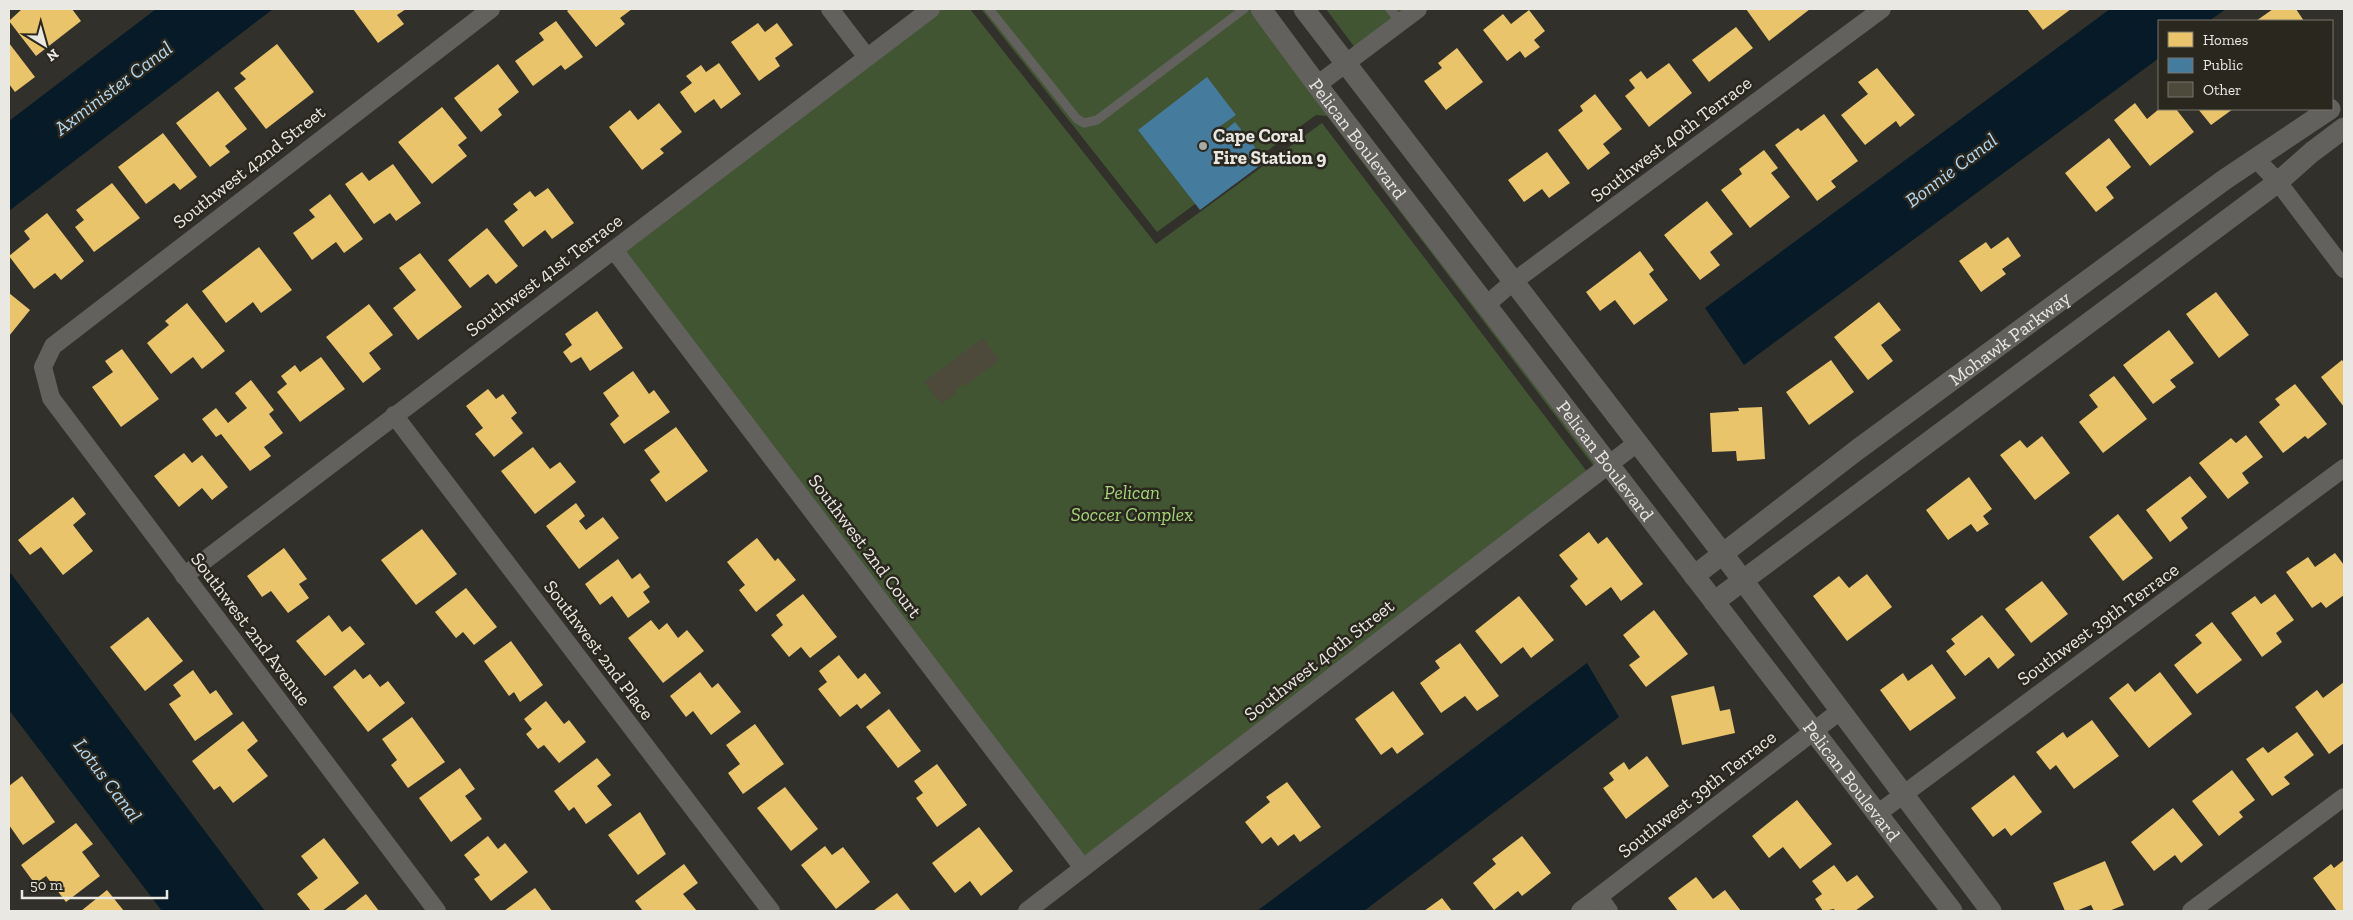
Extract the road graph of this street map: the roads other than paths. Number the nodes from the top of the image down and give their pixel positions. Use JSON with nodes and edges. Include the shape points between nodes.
{"nodes":[{"id":1,"x":491,"y":9,"type":"edge"},
{"id":2,"x":830,"y":9,"type":"edge"},
{"id":3,"x":931,"y":9,"type":"edge"},
{"id":4,"x":990,"y":9,"type":"edge"},
{"id":5,"x":1244,"y":9,"type":"edge"},
{"id":6,"x":1261,"y":9,"type":"edge"},
{"id":7,"x":1304,"y":9,"type":"edge"},
{"id":8,"x":1418,"y":9,"type":"edge"},
{"id":9,"x":1882,"y":9,"type":"edge"},
{"id":10,"x":1395,"y":15,"type":"edge"},
{"id":11,"x":866,"y":56,"type":"junction"},
{"id":12,"x":1346,"y":63,"type":"junction"},
{"id":13,"x":1317,"y":85,"type":"junction"},
{"id":14,"x":2344,"y":98,"type":"edge"},
{"id":15,"x":2333,"y":106,"type":"edge"},
{"id":16,"x":2328,"y":110,"type":"edge"},
{"id":17,"x":2344,"y":128,"type":"edge"},
{"id":18,"x":2255,"y":158,"type":"junction"},
{"id":19,"x":2278,"y":182,"type":"junction"},
{"id":20,"x":614,"y":250,"type":"junction"},
{"id":21,"x":2344,"y":269,"type":"edge"},
{"id":22,"x":1513,"y":282,"type":"junction"},
{"id":23,"x":1486,"y":305,"type":"junction"},
{"id":24,"x":43,"y":367,"type":"joint"},
{"id":25,"x":394,"y":415,"type":"junction"},
{"id":26,"x":1637,"y":443,"type":"junction"},
{"id":27,"x":1608,"y":464,"type":"junction"},
{"id":28,"x":2344,"y":468,"type":"edge"},
{"id":29,"x":1722,"y":554,"type":"junction"},
{"id":30,"x":184,"y":576,"type":"junction"},
{"id":31,"x":1694,"y":576,"type":"junction"},
{"id":32,"x":1741,"y":580,"type":"junction"},
{"id":33,"x":1714,"y":602,"type":"junction"},
{"id":34,"x":1840,"y":710,"type":"junction"},
{"id":35,"x":1813,"y":731,"type":"junction"},
{"id":36,"x":1903,"y":795,"type":"junction"},
{"id":37,"x":2344,"y":797,"type":"edge"},
{"id":38,"x":1877,"y":814,"type":"junction"},
{"id":39,"x":1083,"y":868,"type":"junction"},
{"id":40,"x":1604,"y":904,"type":"edge"},
{"id":41,"x":437,"y":911,"type":"edge"},
{"id":42,"x":770,"y":911,"type":"edge"},
{"id":43,"x":1027,"y":911,"type":"edge"},
{"id":44,"x":1580,"y":911,"type":"edge"},
{"id":45,"x":1952,"y":911,"type":"edge"},
{"id":46,"x":1991,"y":911,"type":"edge"},
{"id":47,"x":2191,"y":911,"type":"edge"}],
"edges":[{"from":1,"to":24,"type":"street","name":"Southwest 42nd Street","via":[[53,346]]},
{"from":2,"to":11,"type":"street"},
{"from":3,"to":11,"type":"street","name":"Southwest 41st Terrace"},
{"from":4,"to":5,"type":"lane","via":[[1077,119],[1084,123],[1097,120]]},
{"from":6,"to":13,"type":"street","name":"Pelican Boulevard"},
{"from":7,"to":12,"type":"street","name":"Pelican Boulevard"},
{"from":8,"to":10,"type":"street"},
{"from":9,"to":22,"type":"street","name":"Southwest 40th Terrace"},
{"from":10,"to":12,"type":"street"},
{"from":11,"to":20,"type":"street","name":"Southwest 41st Terrace"},
{"from":12,"to":13,"type":"street"},
{"from":12,"to":22,"type":"street","name":"Pelican Boulevard"},
{"from":13,"to":23,"type":"street","name":"Pelican Boulevard"},
{"from":14,"to":15,"type":"street","name":"Mohawk Parkway"},
{"from":16,"to":18,"type":"street","name":"Mohawk Parkway"},
{"from":17,"to":19,"type":"street","name":"Mohawk Parkway"},
{"from":18,"to":19,"type":"street"},
{"from":18,"to":29,"type":"street","name":"Mohawk Parkway","via":[[1856,450]]},
{"from":19,"to":21,"type":"street"},
{"from":19,"to":32,"type":"street","name":"Mohawk Parkway"},
{"from":20,"to":25,"type":"street","name":"Southwest 41st Terrace"},
{"from":20,"to":39,"type":"street","name":"Southwest 2nd Court"},
{"from":22,"to":23,"type":"street","name":"Southwest 40th Terrace"},
{"from":22,"to":26,"type":"street","name":"Pelican Boulevard"},
{"from":23,"to":27,"type":"street","name":"Pelican Boulevard"},
{"from":24,"to":30,"type":"street","name":"Southwest 2nd Avenue","via":[[51,398]]},
{"from":25,"to":30,"type":"street","name":"Southwest 41st Terrace"},
{"from":25,"to":42,"type":"street","name":"Southwest 2nd Place"},
{"from":26,"to":27,"type":"street","name":"Southwest 40th Street"},
{"from":26,"to":29,"type":"street","name":"Pelican Boulevard"},
{"from":27,"to":31,"type":"street","name":"Pelican Boulevard"},
{"from":27,"to":39,"type":"street","name":"Southwest 40th Street"},
{"from":28,"to":36,"type":"street","name":"Southwest 39th Terrace"},
{"from":29,"to":31,"type":"street","name":"Mohawk Parkway"},
{"from":29,"to":32,"type":"street","name":"Pelican Boulevard"},
{"from":30,"to":41,"type":"street","name":"Southwest 2nd Avenue"},
{"from":31,"to":33,"type":"street","name":"Pelican Boulevard"},
{"from":32,"to":33,"type":"street","name":"Mohawk Parkway"},
{"from":32,"to":34,"type":"street","name":"Pelican Boulevard"},
{"from":33,"to":35,"type":"street","name":"Pelican Boulevard"},
{"from":34,"to":35,"type":"street","name":"Southwest 39th Terrace"},
{"from":34,"to":36,"type":"street","name":"Pelican Boulevard"},
{"from":35,"to":38,"type":"street","name":"Pelican Boulevard"},
{"from":35,"to":40,"type":"street","name":"Southwest 39th Terrace","via":[[1674,837]]},
{"from":36,"to":38,"type":"street","name":"Southwest 39th Terrace"},
{"from":36,"to":46,"type":"street","name":"Pelican Boulevard"},
{"from":37,"to":47,"type":"street"},
{"from":38,"to":45,"type":"street","name":"Pelican Boulevard"},
{"from":39,"to":43,"type":"street","name":"Southwest 40th Street"},
{"from":40,"to":44,"type":"street","name":"Southwest 39th Terrace"}]}
